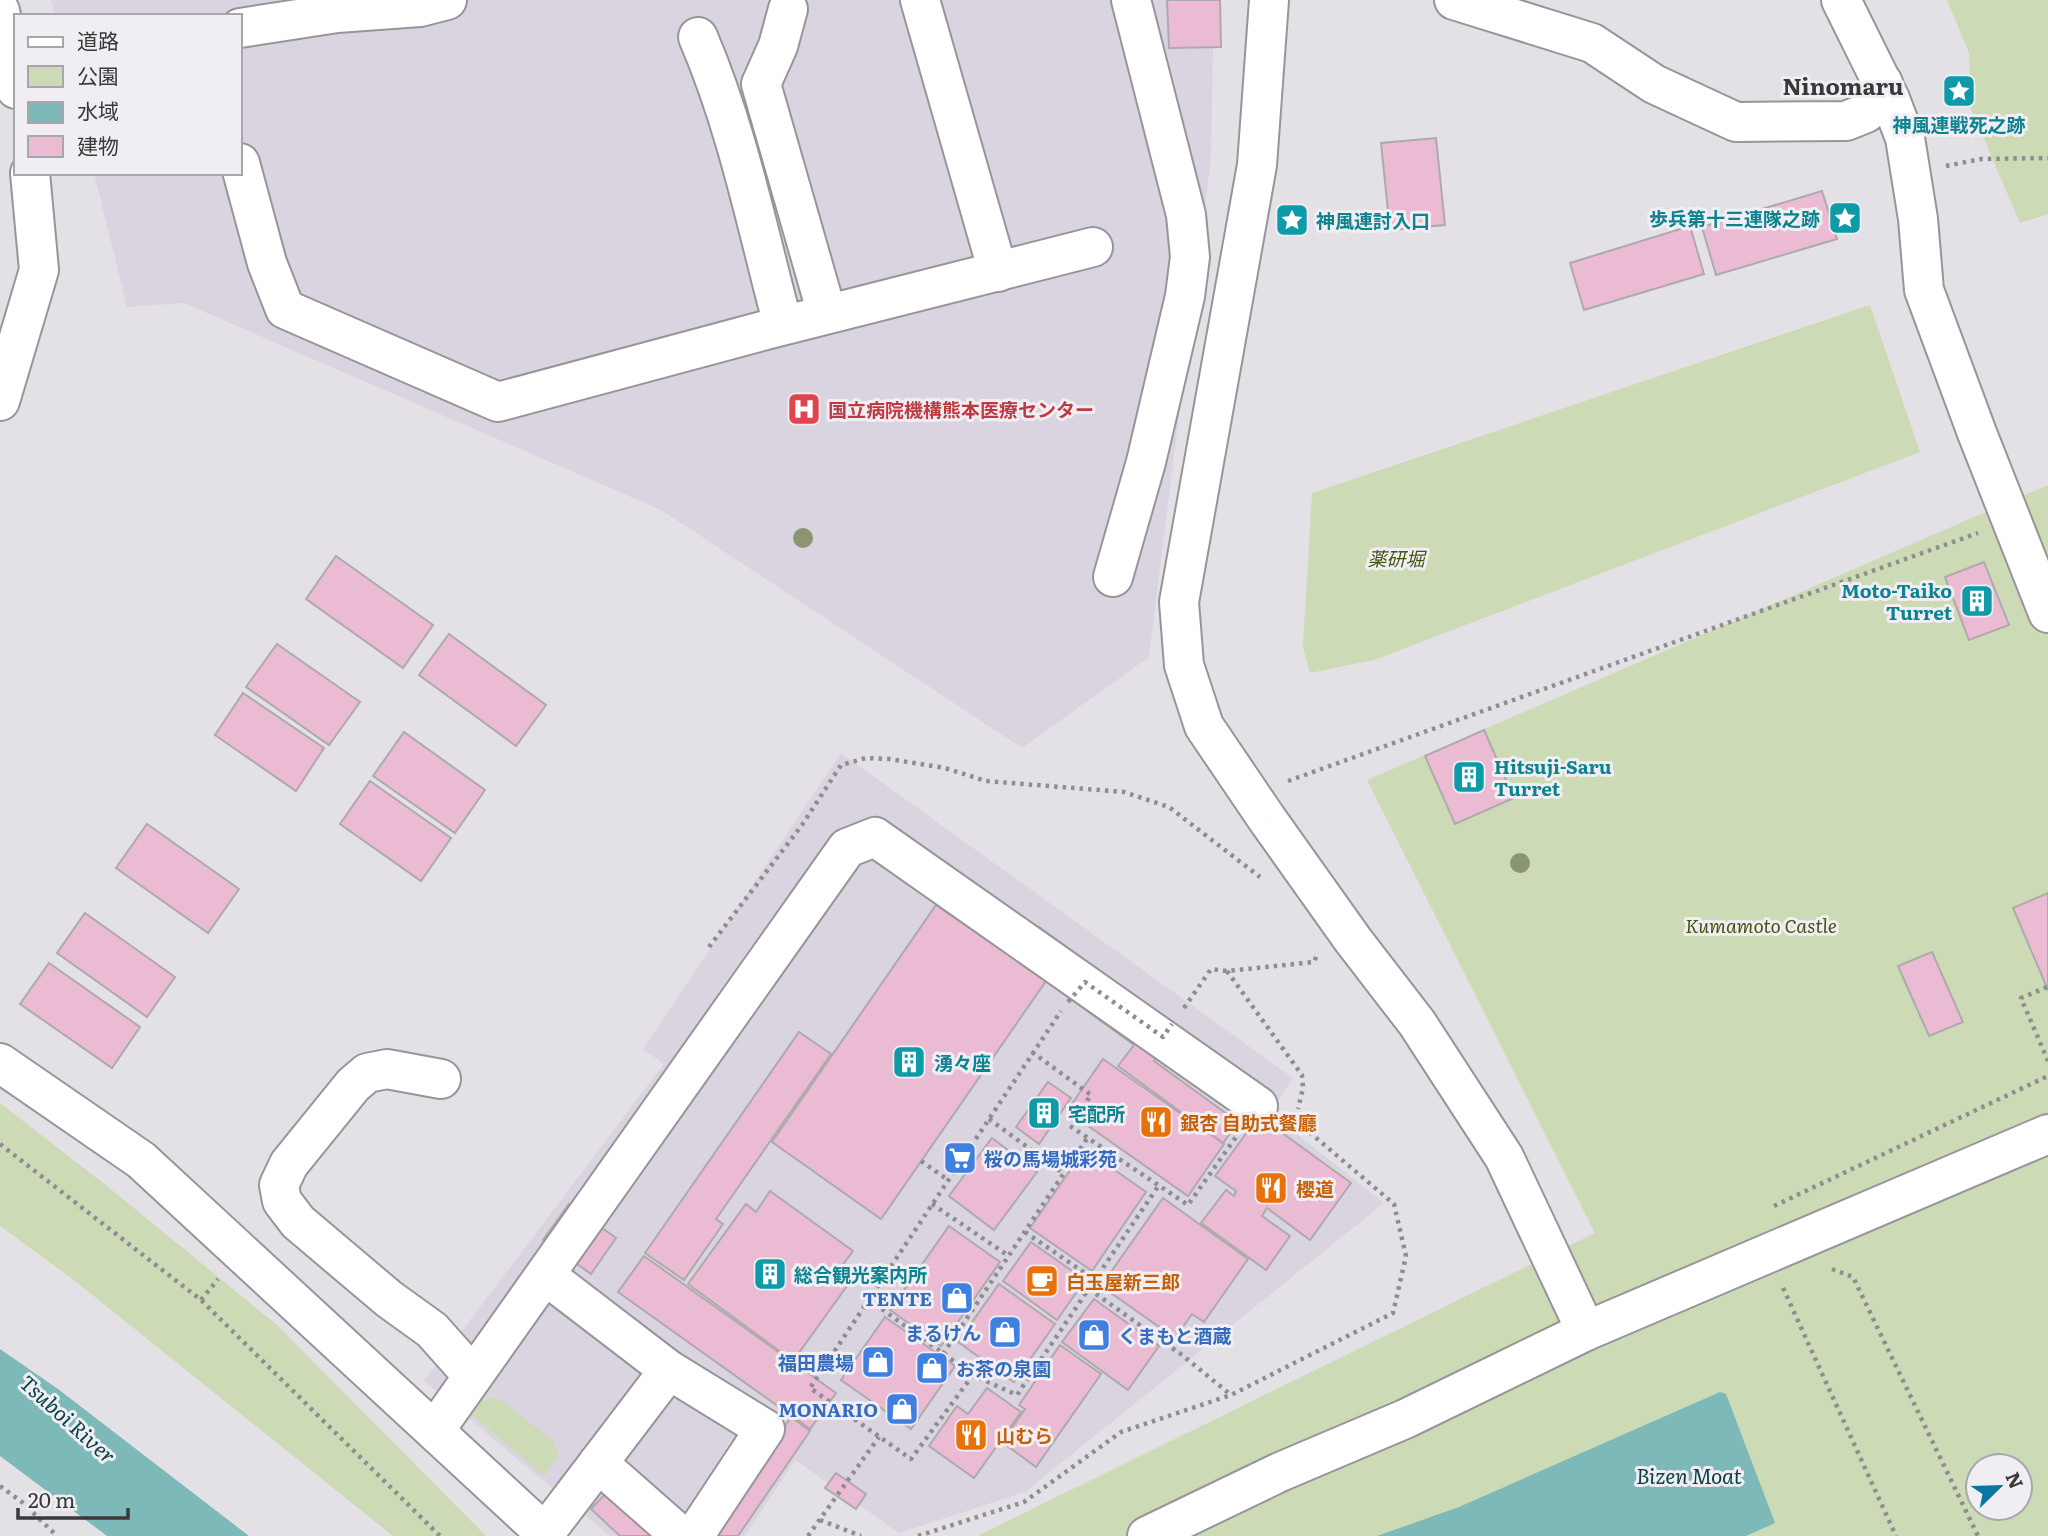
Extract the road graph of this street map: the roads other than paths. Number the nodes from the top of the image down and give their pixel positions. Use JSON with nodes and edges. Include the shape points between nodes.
{"nodes":[{"id":1,"x":447,"y":0,"type":"edge"},
{"id":2,"x":920,"y":0,"type":"edge"},
{"id":3,"x":1131,"y":0,"type":"edge"},
{"id":4,"x":1269,"y":0,"type":"edge"},
{"id":5,"x":1454,"y":0,"type":"edge"},
{"id":6,"x":1842,"y":0,"type":"edge"},
{"id":7,"x":788,"y":9,"type":"dead end"},
{"id":8,"x":0,"y":11,"type":"edge"},
{"id":9,"x":242,"y":28,"type":"edge"},
{"id":10,"x":701,"y":43,"type":"dead end"},
{"id":11,"x":14,"y":79,"type":"edge"},
{"id":12,"x":1882,"y":83,"type":"junction"},
{"id":13,"x":242,"y":170,"type":"edge"},
{"id":14,"x":30,"y":175,"type":"edge"},
{"id":15,"x":1093,"y":247,"type":"dead end"},
{"id":16,"x":998,"y":272,"type":"junction"},
{"id":17,"x":795,"y":322,"type":"junction"},
{"id":18,"x":0,"y":401,"type":"edge"},
{"id":19,"x":1113,"y":577,"type":"dead end"},
{"id":20,"x":2048,"y":613,"type":"edge"},
{"id":21,"x":0,"y":1063,"type":"edge"},
{"id":22,"x":441,"y":1079,"type":"dead end"},
{"id":23,"x":1258,"y":1106,"type":"dead end"},
{"id":24,"x":2048,"y":1133,"type":"edge"},
{"id":25,"x":545,"y":1275,"type":"junction"},
{"id":26,"x":1586,"y":1331,"type":"junction"},
{"id":27,"x":668,"y":1370,"type":"junction"},
{"id":28,"x":473,"y":1376,"type":"junction"},
{"id":29,"x":435,"y":1430,"type":"junction"},
{"id":30,"x":598,"y":1462,"type":"junction"},
{"id":31,"x":546,"y":1534,"type":"edge"},
{"id":32,"x":681,"y":1536,"type":"edge"},
{"id":33,"x":694,"y":1536,"type":"edge"},
{"id":34,"x":1147,"y":1536,"type":"edge"}],
"edges":[{"from":1,"to":9,"type":"street"},
{"from":2,"to":16,"type":"street"},
{"from":3,"to":19,"type":"street","via":[[1186,215],[1190,257],[1146,462]]},
{"from":4,"to":26,"type":"street","via":[[1258,164],[1179,602],[1184,665],[1205,726],[1378,975],[1418,1023],[1504,1157]]},
{"from":5,"to":12,"type":"street","via":[[1592,43],[1654,84],[1736,122],[1846,121],[1866,113]]},
{"from":6,"to":12,"type":"street"},
{"from":7,"to":17,"type":"street","via":[[761,84],[752,125]]},
{"from":8,"to":11,"type":"street"},
{"from":10,"to":17,"type":"street","via":[[700,89]]},
{"from":12,"to":20,"type":"street","via":[[1905,138],[1924,290]]},
{"from":13,"to":17,"type":"street","via":[[267,263],[285,309],[498,402]]},
{"from":14,"to":18,"type":"street","via":[[39,270]]},
{"from":15,"to":16,"type":"street"},
{"from":16,"to":17,"type":"street"},
{"from":21,"to":29,"type":"street","via":[[141,1160]]},
{"from":22,"to":28,"type":"street","via":[[387,1069],[367,1073],[289,1164],[279,1185],[282,1202],[298,1222],[432,1330]]},
{"from":23,"to":25,"type":"street","via":[[875,837],[847,848]]},
{"from":24,"to":26,"type":"street"},
{"from":25,"to":27,"type":"street"},
{"from":25,"to":28,"type":"street"},
{"from":26,"to":34,"type":"street"},
{"from":27,"to":30,"type":"street"},
{"from":27,"to":33,"type":"street","via":[[765,1429]]},
{"from":28,"to":29,"type":"street"},
{"from":29,"to":31,"type":"street"},
{"from":30,"to":31,"type":"street"},
{"from":30,"to":32,"type":"street"}]}
